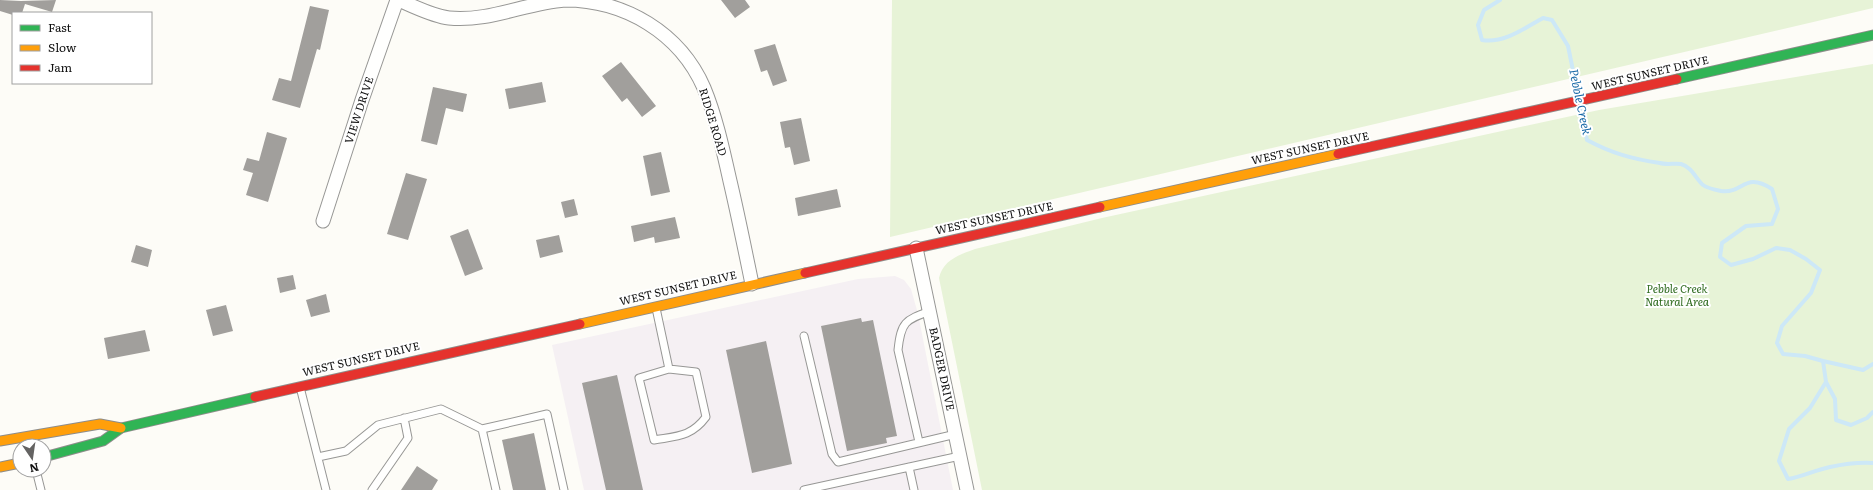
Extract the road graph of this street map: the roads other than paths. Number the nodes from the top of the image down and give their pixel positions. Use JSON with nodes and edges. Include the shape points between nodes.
{"nodes":[{"id":1,"x":398,"y":0,"type":"edge"},
{"id":2,"x":1873,"y":35,"type":"edge"},
{"id":3,"x":323,"y":221,"type":"dead end"},
{"id":4,"x":916,"y":248,"type":"junction"},
{"id":5,"x":752,"y":284,"type":"junction"},
{"id":6,"x":656,"y":305,"type":"junction"},
{"id":7,"x":930,"y":311,"type":"junction"},
{"id":8,"x":804,"y":336,"type":"dead end"},
{"id":9,"x":669,"y":369,"type":"junction"},
{"id":10,"x":300,"y":386,"type":"junction"},
{"id":11,"x":404,"y":418,"type":"junction"},
{"id":12,"x":121,"y":428,"type":"junction"},
{"id":13,"x":482,"y":429,"type":"junction"},
{"id":14,"x":956,"y":434,"type":"junction"},
{"id":15,"x":0,"y":441,"type":"edge"},
{"id":16,"x":918,"y":442,"type":"junction"},
{"id":17,"x":52,"y":455,"type":"edge"},
{"id":18,"x":960,"y":456,"type":"junction"},
{"id":19,"x":318,"y":457,"type":"junction"},
{"id":20,"x":12,"y":465,"type":"edge"},
{"id":21,"x":0,"y":467,"type":"edge"},
{"id":22,"x":909,"y":467,"type":"junction"},
{"id":23,"x":38,"y":478,"type":"edge"},
{"id":24,"x":41,"y":490,"type":"edge"},
{"id":25,"x":326,"y":490,"type":"edge"},
{"id":26,"x":372,"y":490,"type":"edge"},
{"id":27,"x":496,"y":490,"type":"edge"},
{"id":28,"x":564,"y":490,"type":"edge"},
{"id":29,"x":804,"y":490,"type":"edge"},
{"id":30,"x":914,"y":490,"type":"edge"},
{"id":31,"x":967,"y":490,"type":"edge"}],
"edges":[{"from":1,"to":3,"type":"street","name":"VIEW DRIVE"},
{"from":1,"to":5,"type":"street","name":"RIDGE ROAD","via":[[447,18],[464,19],[566,0],[598,1],[629,10],[654,25],[674,42],[704,87],[727,171]]},
{"from":2,"to":4,"type":"main road","name":"WEST SUNSET DRIVE"},
{"from":4,"to":5,"type":"main road","name":"WEST SUNSET DRIVE"},
{"from":4,"to":7,"type":"street","name":"BADGER DRIVE"},
{"from":5,"to":6,"type":"main road","name":"WEST SUNSET DRIVE"},
{"from":6,"to":9,"type":"lane"},
{"from":6,"to":10,"type":"main road","name":"WEST SUNSET DRIVE"},
{"from":7,"to":14,"type":"street","name":"BADGER DRIVE"},
{"from":7,"to":16,"type":"lane","via":[[910,318],[904,325],[898,350]]},
{"from":8,"to":16,"type":"lane","via":[[835,460],[838,462],[854,459]]},
{"from":9,"to":9,"type":"lane","via":[[696,372],[706,417],[698,427],[686,434],[654,440],[639,378]]},
{"from":10,"to":12,"type":"main road","name":"WEST SUNSET DRIVE"},
{"from":10,"to":19,"type":"lane"},
{"from":11,"to":13,"type":"lane","via":[[441,409]]},
{"from":11,"to":19,"type":"lane","via":[[378,425],[346,451]]},
{"from":11,"to":26,"type":"lane","via":[[408,438]]},
{"from":12,"to":15,"type":"main road","name":"WEST SUNSET DRIVE","via":[[100,424]]},
{"from":12,"to":17,"type":"main road","name":"WEST SUNSET DRIVE","via":[[103,441]]},
{"from":13,"to":27,"type":"lane"},
{"from":13,"to":28,"type":"lane","via":[[547,414]]},
{"from":14,"to":16,"type":"lane"},
{"from":14,"to":18,"type":"street","name":"BADGER DRIVE"},
{"from":18,"to":22,"type":"lane"},
{"from":18,"to":31,"type":"street","name":"BADGER DRIVE"},
{"from":19,"to":25,"type":"lane"},
{"from":20,"to":21,"type":"main road"},
{"from":22,"to":29,"type":"lane"},
{"from":22,"to":30,"type":"lane"},
{"from":23,"to":24,"type":"lane"}]}
